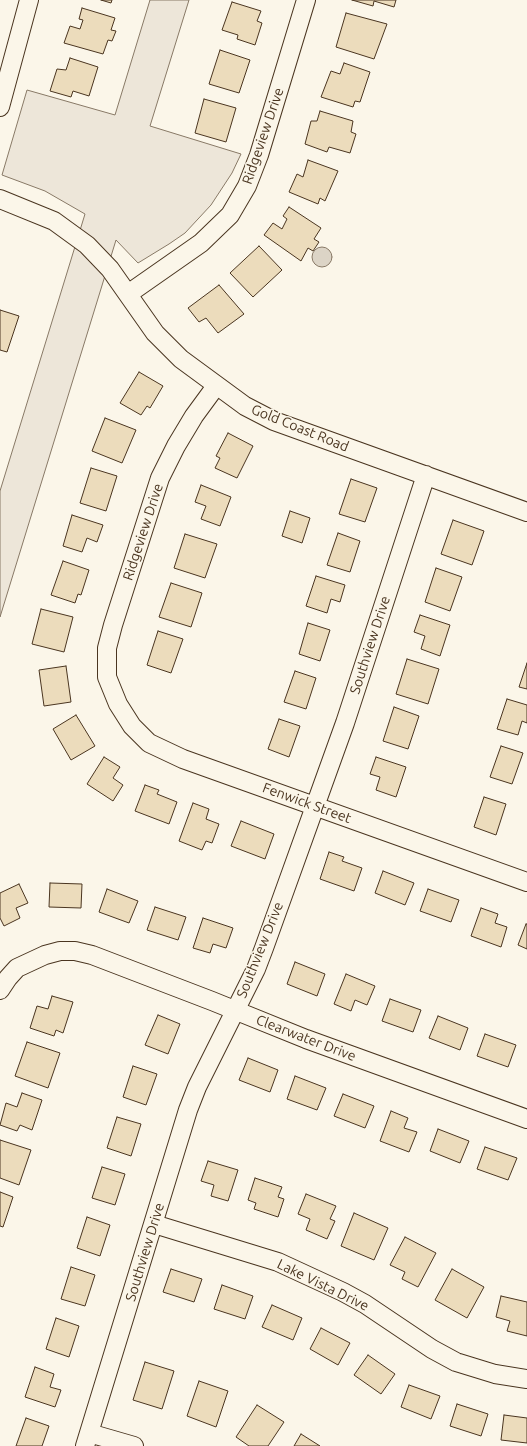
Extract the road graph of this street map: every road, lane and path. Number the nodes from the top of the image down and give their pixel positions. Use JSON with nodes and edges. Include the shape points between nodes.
{"nodes":[{"id":1,"x":29,"y":0,"type":"edge"},
{"id":2,"x":306,"y":0,"type":"edge"},
{"id":3,"x":0,"y":107,"type":"edge"},
{"id":4,"x":0,"y":199,"type":"edge"},
{"id":5,"x":128,"y":294,"type":"junction"},
{"id":6,"x":216,"y":386,"type":"junction"},
{"id":7,"x":426,"y":475,"type":"junction"},
{"id":8,"x":527,"y":512,"type":"edge"},
{"id":9,"x":112,"y":691,"type":"joint"},
{"id":10,"x":315,"y":806,"type":"junction"},
{"id":11,"x":526,"y":876,"type":"edge"},
{"id":12,"x":0,"y":990,"type":"edge"},
{"id":13,"x":235,"y":1010,"type":"junction"},
{"id":14,"x":527,"y":1119,"type":"edge"},
{"id":15,"x":154,"y":1224,"type":"junction"},
{"id":16,"x":527,"y":1378,"type":"edge"},
{"id":17,"x":87,"y":1439,"type":"edge"},
{"id":18,"x":134,"y":1446,"type":"edge"}],
"edges":[{"from":1,"to":3,"type":"street"},
{"from":2,"to":5,"type":"street","name":"Ridgeview Drive","via":[[259,155],[247,186],[230,215],[201,243]]},
{"from":4,"to":5,"type":"street","name":"Gold Coast Road","via":[[54,221],[87,245],[110,269]]},
{"from":5,"to":6,"type":"street","name":"Gold Coast Road","via":[[155,333],[181,359]]},
{"from":6,"to":7,"type":"street","name":"Gold Coast Road","via":[[244,406],[274,420]]},
{"from":6,"to":9,"type":"street","name":"Ridgeview Drive","via":[[183,434],[160,478],[107,648],[107,677]]},
{"from":7,"to":8,"type":"street","name":"Gold Coast Road"},
{"from":7,"to":10,"type":"street","name":"Southview Drive","via":[[345,723]]},
{"from":9,"to":10,"type":"street","name":"Fenwick Street","via":[[132,726],[149,743]]},
{"from":10,"to":11,"type":"street","name":"Fenwick Street"},
{"from":10,"to":13,"type":"street","name":"Southview Drive","via":[[264,948]]},
{"from":12,"to":13,"type":"street","name":"Clearwater Drive","via":[[17,968],[45,955],[75,951],[92,955]]},
{"from":13,"to":14,"type":"street","name":"Clearwater Drive","via":[[300,1037]]},
{"from":13,"to":15,"type":"street","name":"Southview Drive","via":[[188,1110]]},
{"from":15,"to":16,"type":"street","name":"Lake Vista Drive","via":[[278,1262],[343,1292],[456,1362],[495,1374]]},
{"from":15,"to":17,"type":"street","name":"Southview Drive"},
{"from":17,"to":18,"type":"street"}]}
